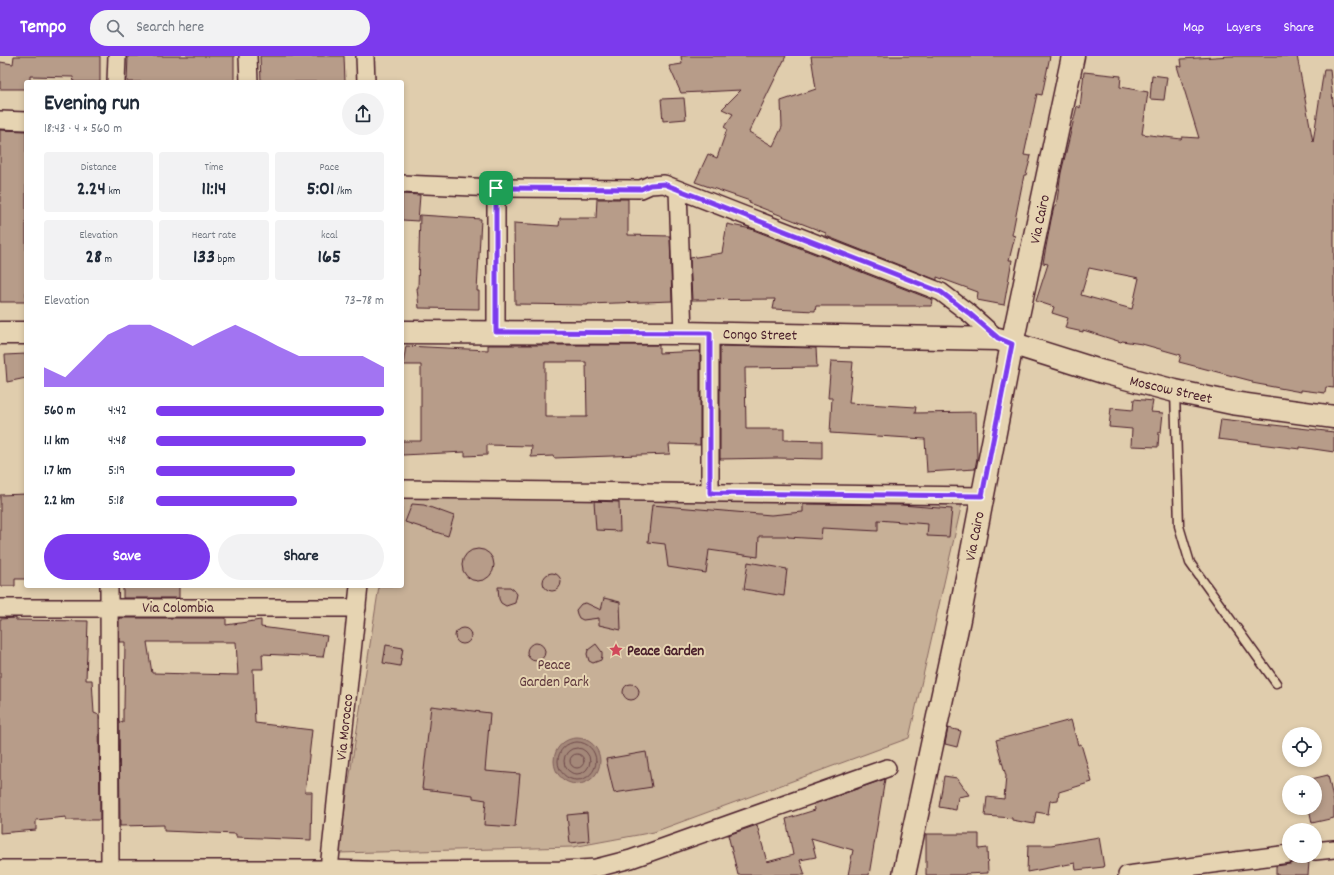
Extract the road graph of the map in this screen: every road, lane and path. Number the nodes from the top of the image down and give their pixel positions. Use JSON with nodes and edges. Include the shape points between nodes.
{"nodes":[{"id":1,"x":117,"y":56,"type":"edge"},
{"id":2,"x":248,"y":56,"type":"edge"},
{"id":3,"x":365,"y":56,"type":"edge"},
{"id":4,"x":1074,"y":56,"type":"edge"},
{"id":5,"x":116,"y":80,"type":"edge"},
{"id":6,"x":250,"y":80,"type":"edge"},
{"id":7,"x":366,"y":80,"type":"edge"},
{"id":8,"x":0,"y":120,"type":"edge"},
{"id":9,"x":24,"y":121,"type":"edge"},
{"id":10,"x":404,"y":184,"type":"edge"},
{"id":11,"x":496,"y":188,"type":"junction"},
{"id":12,"x":678,"y":190,"type":"junction"},
{"id":13,"x":404,"y":332,"type":"edge"},
{"id":14,"x":496,"y":332,"type":"junction"},
{"id":15,"x":24,"y":333,"type":"edge"},
{"id":16,"x":683,"y":333,"type":"junction"},
{"id":17,"x":710,"y":333,"type":"junction"},
{"id":18,"x":0,"y":334,"type":"edge"},
{"id":19,"x":1005,"y":341,"type":"junction"},
{"id":20,"x":1175,"y":390,"type":"junction"},
{"id":21,"x":1334,"y":418,"type":"edge"},
{"id":22,"x":404,"y":489,"type":"edge"},
{"id":23,"x":710,"y":493,"type":"junction"},
{"id":24,"x":982,"y":496,"type":"junction"},
{"id":25,"x":109,"y":588,"type":"edge"},
{"id":26,"x":359,"y":588,"type":"edge"},
{"id":27,"x":110,"y":607,"type":"junction"},
{"id":28,"x":0,"y":608,"type":"edge"},
{"id":29,"x":357,"y":608,"type":"junction"},
{"id":30,"x":1276,"y":683,"type":"dead end"},
{"id":31,"x":887,"y":768,"type":"dead end"},
{"id":32,"x":1334,"y":849,"type":"edge"},
{"id":33,"x":1322,"y":850,"type":"edge"},
{"id":34,"x":1282,"y":855,"type":"edge"},
{"id":35,"x":0,"y":869,"type":"edge"},
{"id":36,"x":110,"y":869,"type":"junction"},
{"id":37,"x":329,"y":869,"type":"junction"},
{"id":38,"x":904,"y":875,"type":"edge"},
{"id":39,"x":1126,"y":875,"type":"edge"}],
"edges":[{"from":1,"to":5,"type":"street"},
{"from":2,"to":6,"type":"street"},
{"from":3,"to":7,"type":"street"},
{"from":4,"to":19,"type":"main road","name":"Via Cairo"},
{"from":8,"to":9,"type":"street"},
{"from":10,"to":11,"type":"street"},
{"from":11,"to":12,"type":"street","via":[[641,189],[664,184]]},
{"from":11,"to":14,"type":"street"},
{"from":12,"to":16,"type":"street"},
{"from":12,"to":19,"type":"street","via":[[941,292]]},
{"from":13,"to":14,"type":"main road","name":"Congo Street"},
{"from":14,"to":16,"type":"main road","name":"Congo Street"},
{"from":15,"to":18,"type":"main road"},
{"from":16,"to":17,"type":"main road","name":"Congo Street"},
{"from":17,"to":19,"type":"main road","name":"Congo Street"},
{"from":17,"to":23,"type":"street"},
{"from":19,"to":20,"type":"main road","name":"Moscow Street","via":[[1103,372]]},
{"from":19,"to":24,"type":"main road","name":"Via Cairo"},
{"from":20,"to":21,"type":"main road","name":"Moscow Street","via":[[1232,403]]},
{"from":20,"to":30,"type":"lane","via":[[1179,526],[1190,563]]},
{"from":22,"to":23,"type":"street"},
{"from":23,"to":24,"type":"street"},
{"from":24,"to":38,"type":"main road","name":"Via Cairo","via":[[959,619]]},
{"from":25,"to":27,"type":"street"},
{"from":26,"to":29,"type":"street","name":"Via Morocco"},
{"from":27,"to":28,"type":"street","name":"Via Colombia"},
{"from":27,"to":29,"type":"street","name":"Via Colombia"},
{"from":27,"to":36,"type":"street"},
{"from":29,"to":37,"type":"street","name":"Via Morocco"},
{"from":31,"to":37,"type":"street","via":[[631,859],[596,868],[395,871]]},
{"from":32,"to":33,"type":"street"},
{"from":34,"to":39,"type":"street"},
{"from":35,"to":36,"type":"street"},
{"from":36,"to":37,"type":"street"}]}
